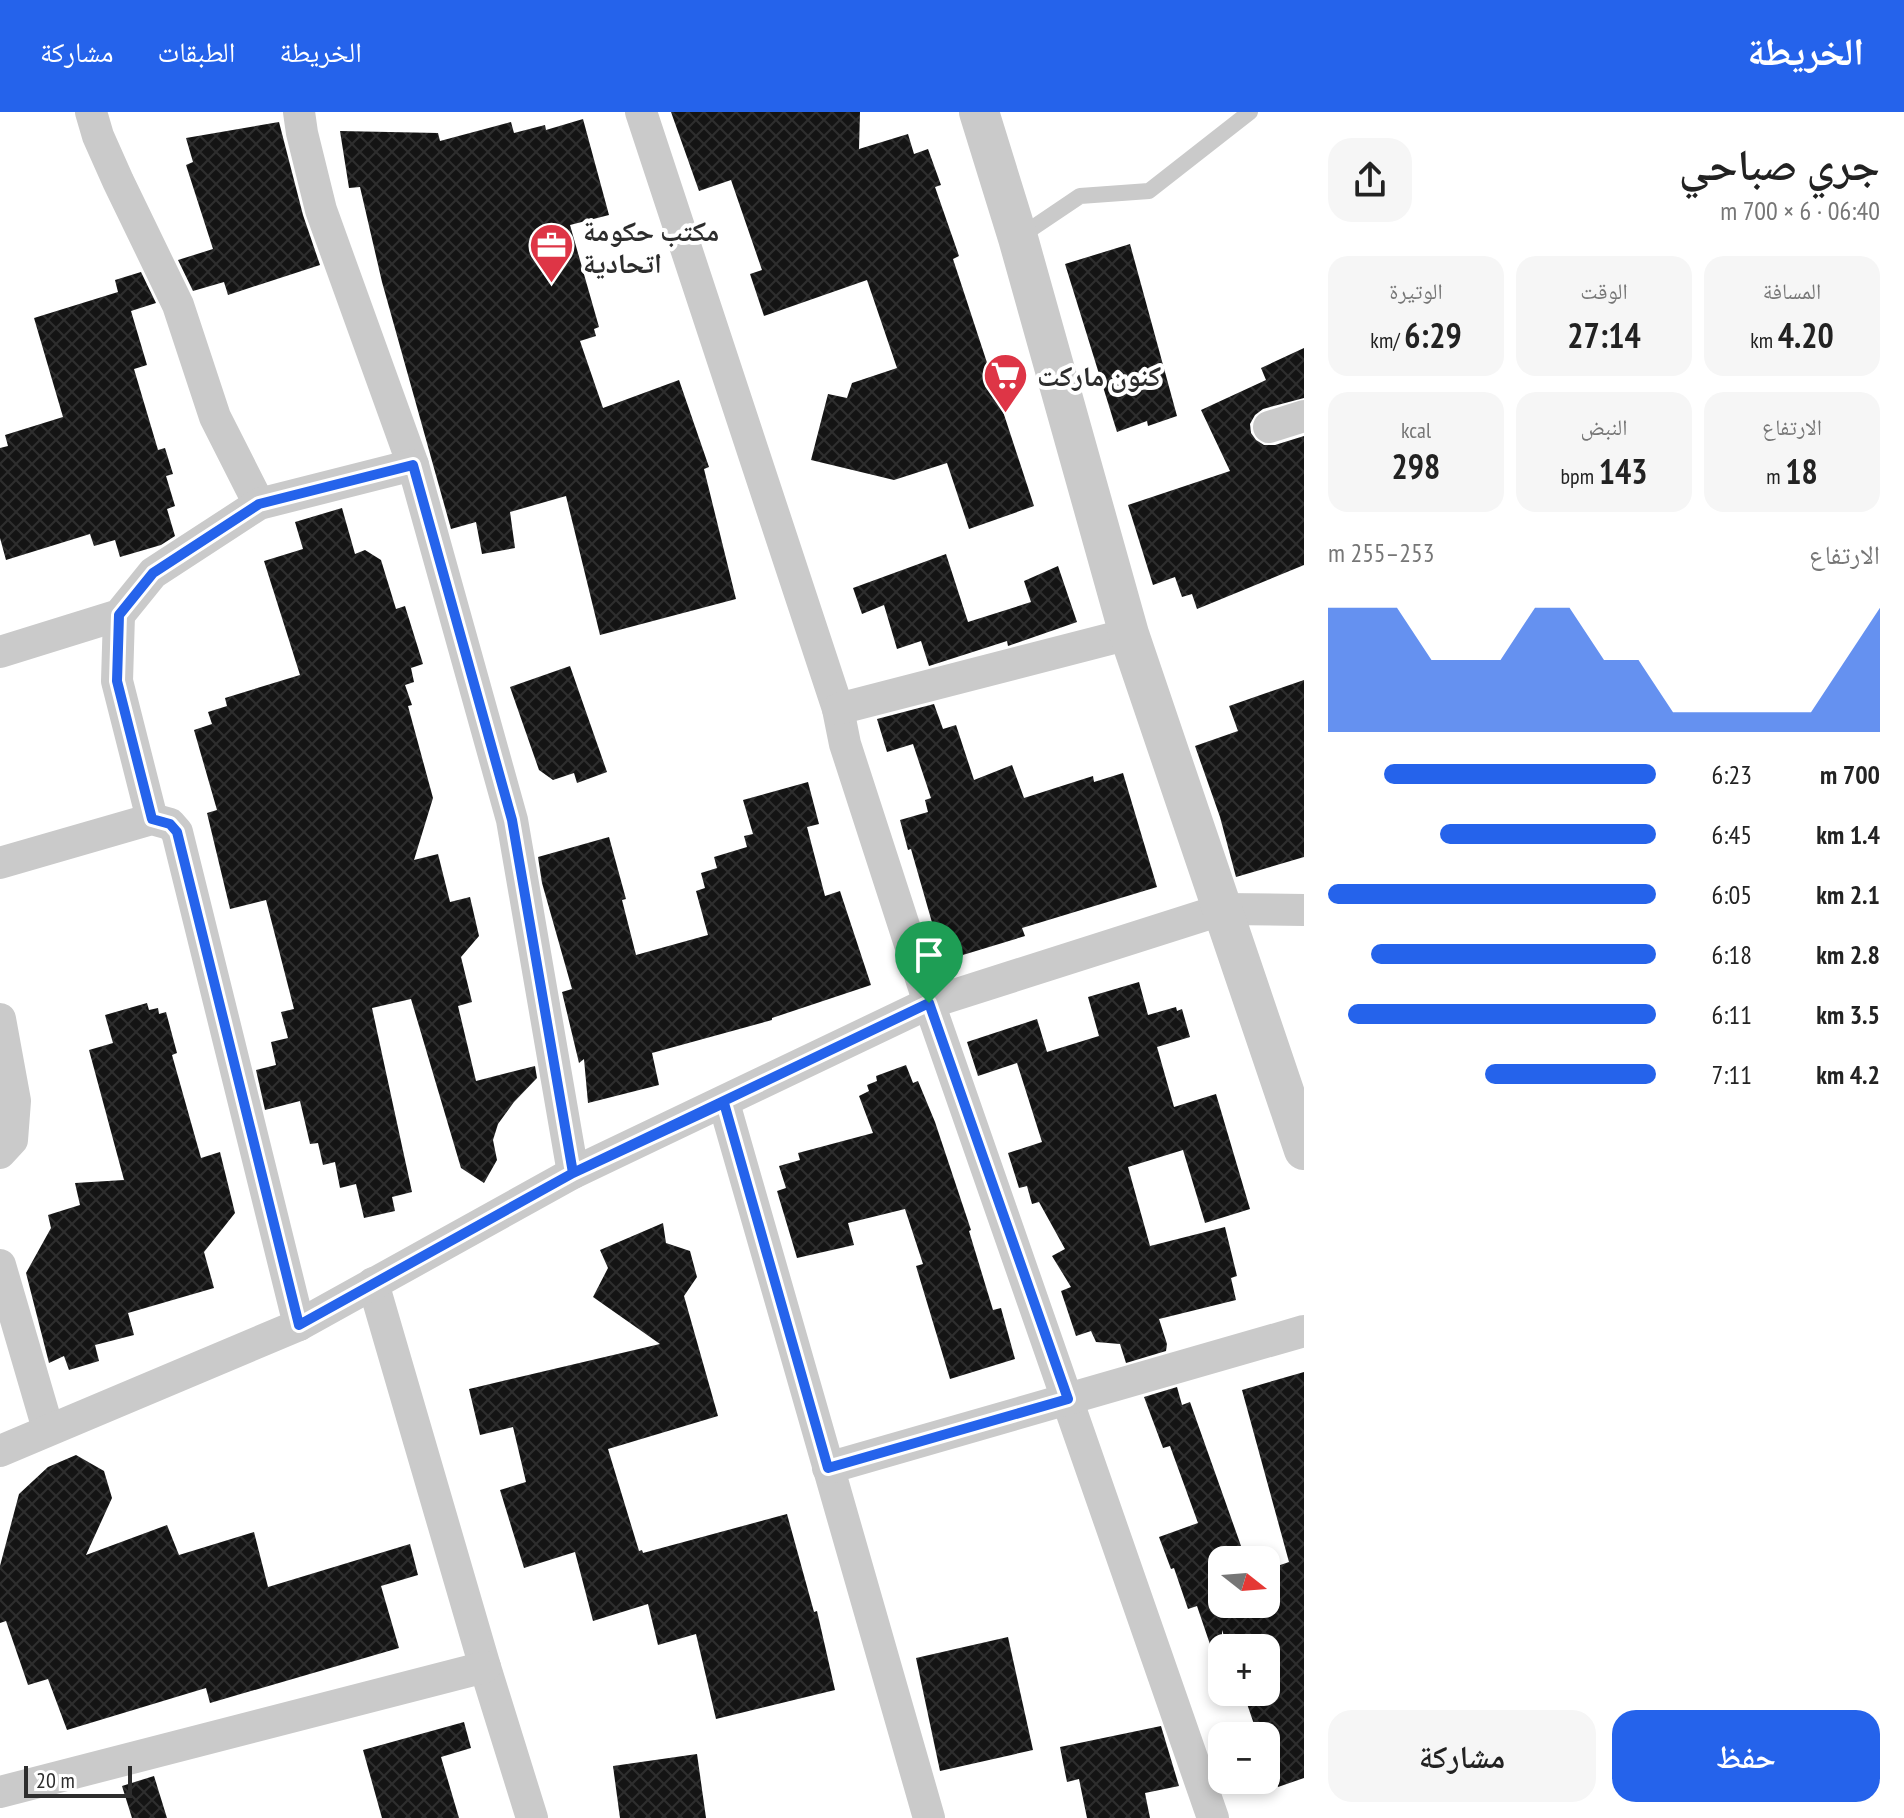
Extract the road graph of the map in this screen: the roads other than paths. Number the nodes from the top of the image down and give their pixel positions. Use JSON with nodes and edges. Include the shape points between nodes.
{"nodes":[{"id":1,"x":91,"y":112,"type":"edge"},
{"id":2,"x":299,"y":112,"type":"edge"},
{"id":3,"x":641,"y":112,"type":"edge"},
{"id":4,"x":979,"y":112,"type":"edge"},
{"id":5,"x":1250,"y":112,"type":"edge"},
{"id":6,"x":1018,"y":238,"type":"junction"},
{"id":7,"x":1304,"y":416,"type":"edge"},
{"id":8,"x":1269,"y":427,"type":"dead end"},
{"id":9,"x":413,"y":465,"type":"junction"},
{"id":10,"x":259,"y":504,"type":"junction"},
{"id":11,"x":119,"y":615,"type":"junction"},
{"id":12,"x":1129,"y":634,"type":"junction"},
{"id":13,"x":0,"y":652,"type":"edge"},
{"id":14,"x":838,"y":709,"type":"junction"},
{"id":15,"x":152,"y":819,"type":"junction"},
{"id":16,"x":0,"y":863,"type":"edge"},
{"id":17,"x":1224,"y":909,"type":"junction"},
{"id":18,"x":1304,"y":910,"type":"edge"},
{"id":19,"x":929,"y":1003,"type":"junction"},
{"id":20,"x":0,"y":1019,"type":"edge"},
{"id":21,"x":724,"y":1103,"type":"junction"},
{"id":22,"x":1304,"y":1150,"type":"edge"},
{"id":23,"x":0,"y":1153,"type":"edge"},
{"id":24,"x":573,"y":1173,"type":"junction"},
{"id":25,"x":0,"y":1265,"type":"edge"},
{"id":26,"x":373,"y":1283,"type":"junction"},
{"id":27,"x":299,"y":1325,"type":"junction"},
{"id":28,"x":1304,"y":1331,"type":"edge"},
{"id":29,"x":1068,"y":1399,"type":"junction"},
{"id":30,"x":48,"y":1429,"type":"junction"},
{"id":31,"x":0,"y":1451,"type":"edge"},
{"id":32,"x":828,"y":1468,"type":"junction"},
{"id":33,"x":485,"y":1667,"type":"junction"},
{"id":34,"x":0,"y":1792,"type":"edge"},
{"id":35,"x":532,"y":1818,"type":"edge"},
{"id":36,"x":929,"y":1818,"type":"edge"},
{"id":37,"x":1213,"y":1818,"type":"edge"}],
"edges":[{"from":1,"to":10,"type":"street","via":[[178,305],[215,417]]},
{"from":2,"to":9,"type":"street","via":[[321,210]]},
{"from":3,"to":14,"type":"street"},
{"from":4,"to":6,"type":"street"},
{"from":5,"to":6,"type":"lane","via":[[1149,191],[1080,196]]},
{"from":6,"to":12,"type":"street"},
{"from":7,"to":8,"type":"street"},
{"from":9,"to":10,"type":"street"},
{"from":9,"to":24,"type":"street","via":[[512,820]]},
{"from":10,"to":11,"type":"street","via":[[153,573]]},
{"from":11,"to":13,"type":"street"},
{"from":11,"to":15,"type":"street","via":[[117,681]]},
{"from":12,"to":14,"type":"street"},
{"from":12,"to":17,"type":"street"},
{"from":14,"to":19,"type":"street"},
{"from":15,"to":16,"type":"street"},
{"from":15,"to":27,"type":"street","via":[[177,832]]},
{"from":17,"to":18,"type":"street"},
{"from":17,"to":19,"type":"street"},
{"from":17,"to":22,"type":"street"},
{"from":19,"to":21,"type":"street"},
{"from":19,"to":29,"type":"street"},
{"from":20,"to":23,"type":"street","via":[[15,1101],[12,1140]]},
{"from":21,"to":24,"type":"street"},
{"from":21,"to":32,"type":"street"},
{"from":24,"to":26,"type":"street"},
{"from":25,"to":30,"type":"street"},
{"from":26,"to":27,"type":"street"},
{"from":26,"to":33,"type":"street"},
{"from":27,"to":30,"type":"street"},
{"from":28,"to":29,"type":"street"},
{"from":29,"to":32,"type":"street"},
{"from":29,"to":37,"type":"street"},
{"from":30,"to":31,"type":"street"},
{"from":32,"to":36,"type":"street"},
{"from":33,"to":34,"type":"street"},
{"from":33,"to":35,"type":"street"}]}
